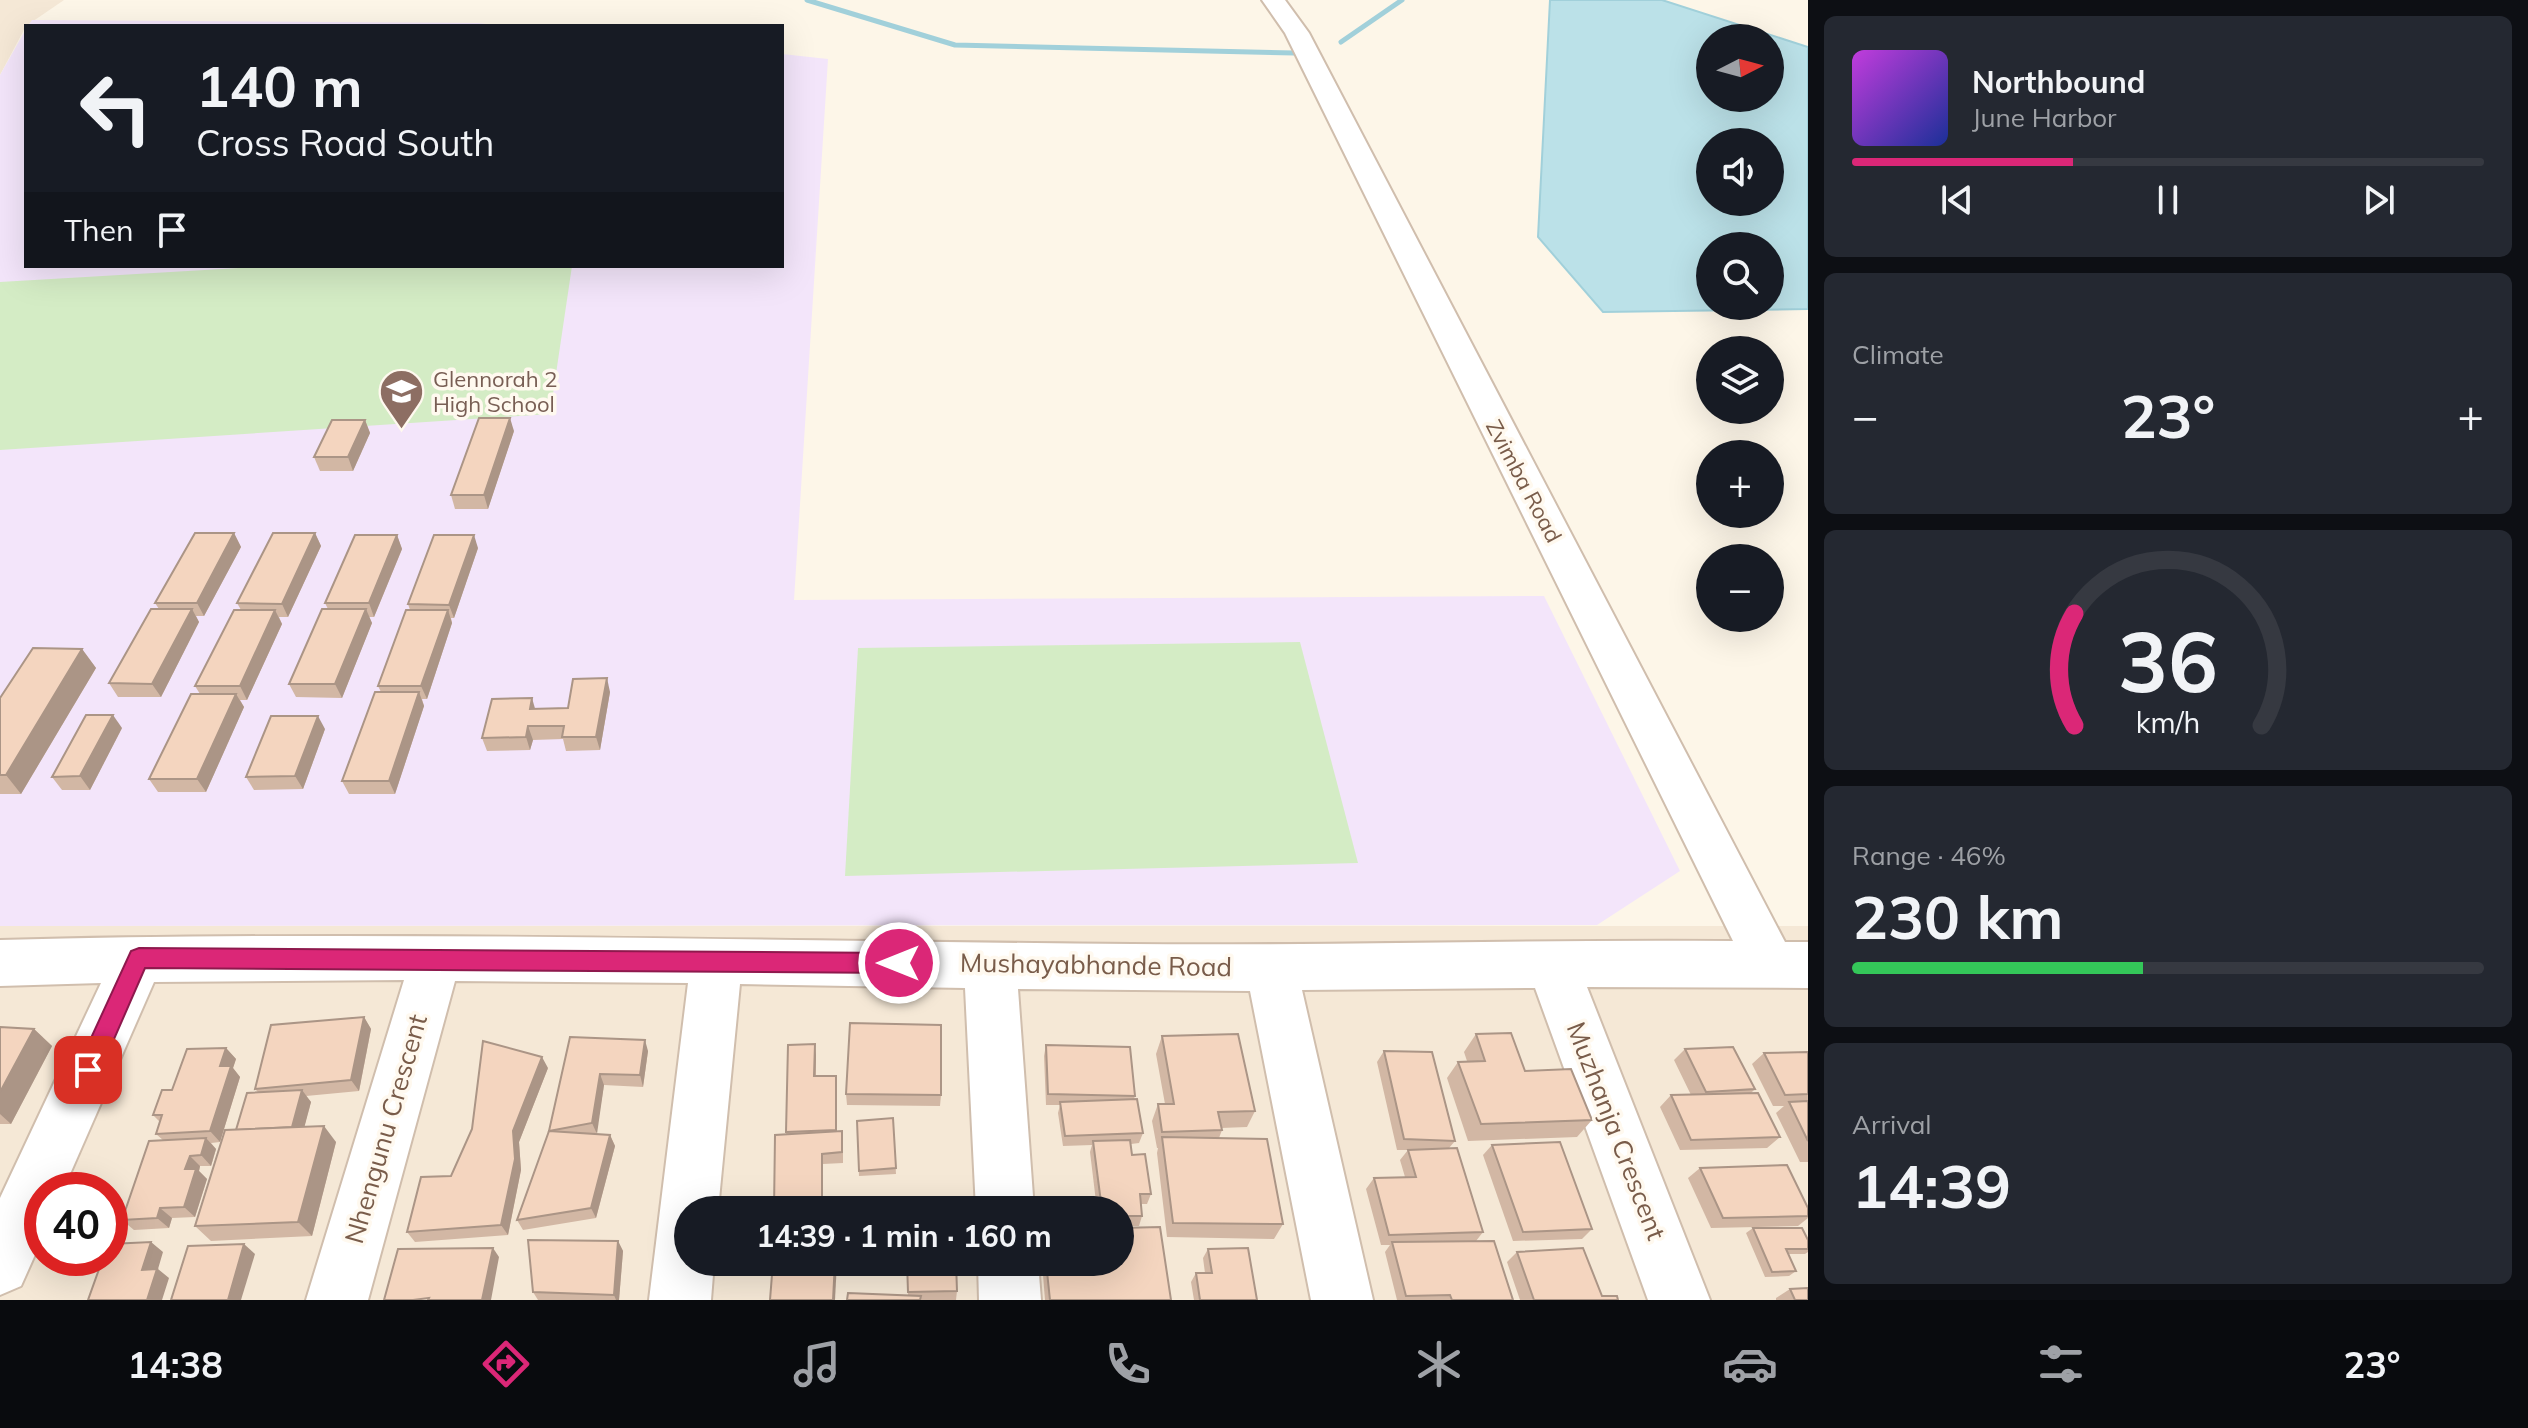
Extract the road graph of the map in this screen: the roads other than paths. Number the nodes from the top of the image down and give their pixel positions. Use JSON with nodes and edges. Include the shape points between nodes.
{"nodes":[{"id":1,"x":1273,"y":0,"type":"edge"},
{"id":2,"x":139,"y":958,"type":"junction"},
{"id":3,"x":436,"y":958,"type":"junction"},
{"id":4,"x":716,"y":962,"type":"junction"},
{"id":5,"x":0,"y":963,"type":"edge"},
{"id":6,"x":990,"y":963,"type":"junction"},
{"id":7,"x":1552,"y":963,"type":"junction"},
{"id":8,"x":1789,"y":965,"type":"edge"},
{"id":9,"x":1271,"y":966,"type":"junction"},
{"id":10,"x":691,"y":1196,"type":"edge"},
{"id":11,"x":1004,"y":1196,"type":"edge"},
{"id":12,"x":0,"y":1265,"type":"edge"},
{"id":13,"x":682,"y":1276,"type":"edge"},
{"id":14,"x":1009,"y":1276,"type":"edge"},
{"id":15,"x":337,"y":1300,"type":"edge"},
{"id":16,"x":680,"y":1300,"type":"edge"},
{"id":17,"x":1010,"y":1300,"type":"edge"},
{"id":18,"x":1342,"y":1300,"type":"edge"},
{"id":19,"x":1679,"y":1300,"type":"edge"}],
"edges":[{"from":1,"to":8,"type":"street","name":"Zvimba Road","via":[[1297,33]]},
{"from":2,"to":3,"type":"street","name":"Mushayabhande Road"},
{"from":2,"to":5,"type":"street","name":"Mushayabhande Road"},
{"from":2,"to":12,"type":"street"},
{"from":3,"to":4,"type":"street","name":"Mushayabhande Road"},
{"from":3,"to":15,"type":"street","name":"Nhengunu Crescent"},
{"from":4,"to":6,"type":"street","name":"Mushayabhande Road"},
{"from":4,"to":10,"type":"street"},
{"from":6,"to":9,"type":"street","name":"Mushayabhande Road"},
{"from":6,"to":11,"type":"street"},
{"from":7,"to":8,"type":"street","name":"Mushayabhande Road"},
{"from":7,"to":9,"type":"street","name":"Mushayabhande Road"},
{"from":7,"to":19,"type":"street","name":"Muzhanja Crescent"},
{"from":9,"to":18,"type":"street"},
{"from":13,"to":16,"type":"street"},
{"from":14,"to":17,"type":"street"}]}
